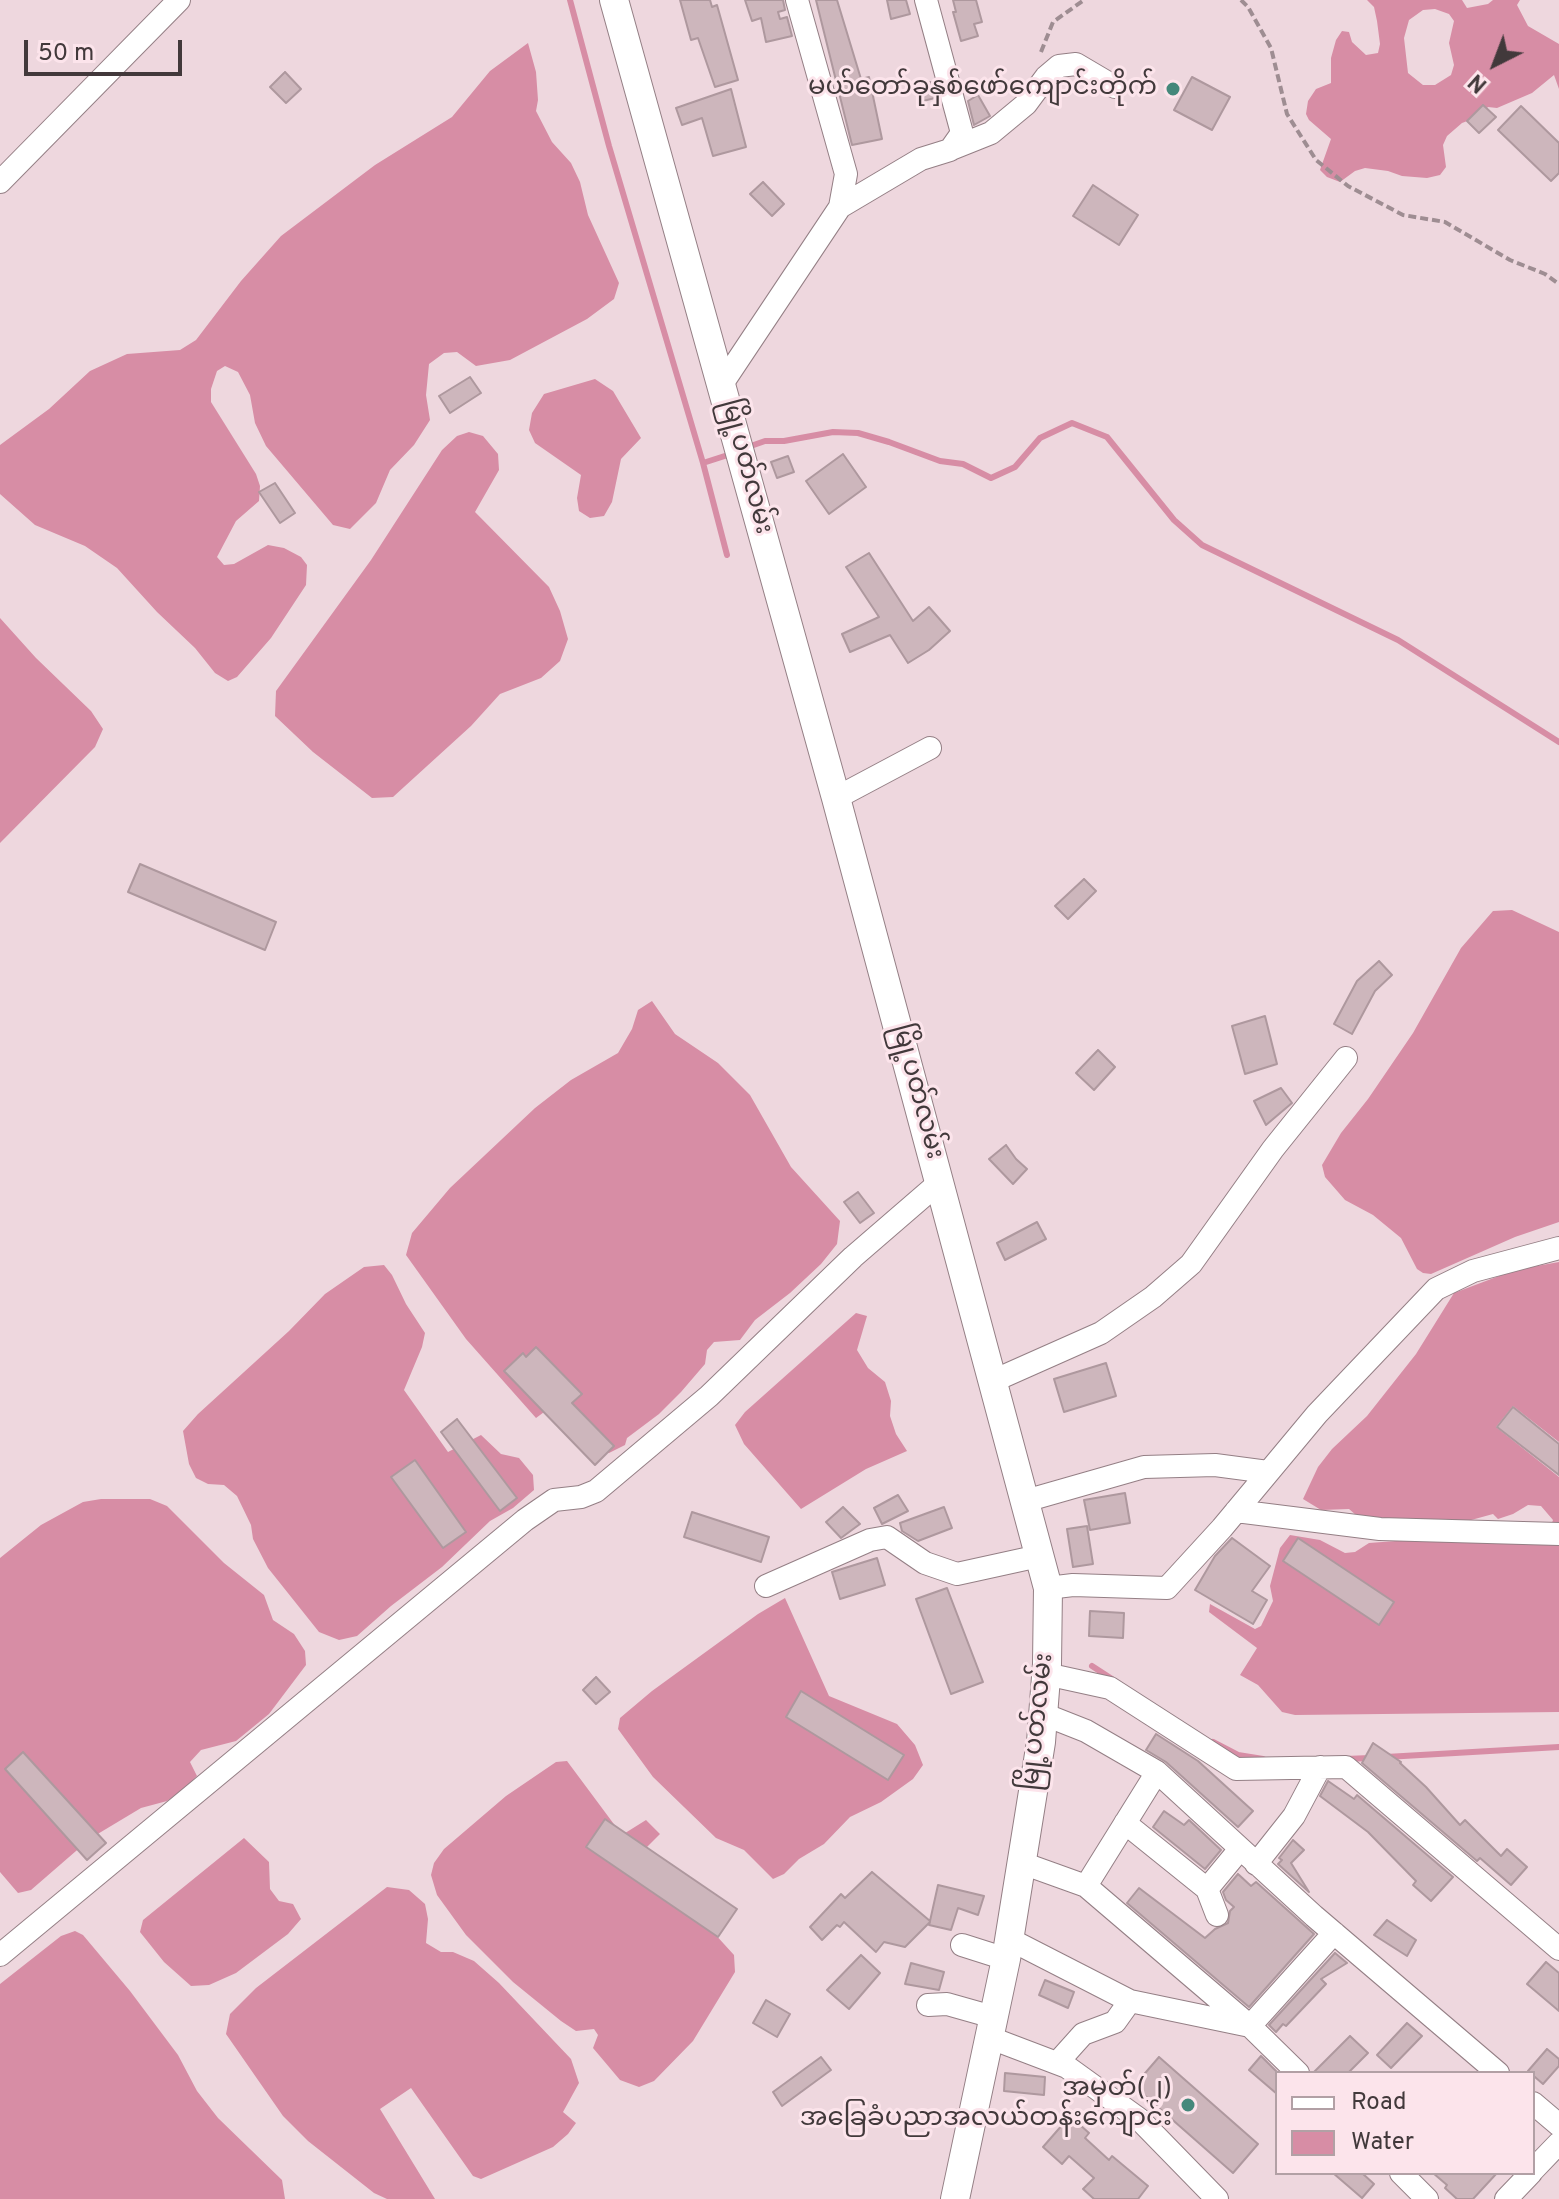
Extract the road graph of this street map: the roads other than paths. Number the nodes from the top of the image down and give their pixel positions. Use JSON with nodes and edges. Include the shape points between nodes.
{"nodes":[{"id":1,"x":179,"y":0,"type":"edge"},
{"id":2,"x":614,"y":0,"type":"edge"},
{"id":3,"x":797,"y":0,"type":"edge"},
{"id":4,"x":926,"y":0,"type":"edge"},
{"id":5,"x":1115,"y":87,"type":"dead end"},
{"id":6,"x":950,"y":150,"type":"junction"},
{"id":7,"x":0,"y":182,"type":"edge"},
{"id":8,"x":840,"y":207,"type":"junction"},
{"id":9,"x":722,"y":384,"type":"junction"},
{"id":10,"x":930,"y":748,"type":"dead end"},
{"id":11,"x":836,"y":798,"type":"junction"},
{"id":12,"x":1346,"y":1058,"type":"dead end"},
{"id":13,"x":941,"y":1181,"type":"junction"},
{"id":14,"x":1559,"y":1248,"type":"edge"},
{"id":15,"x":993,"y":1381,"type":"junction"},
{"id":16,"x":1268,"y":1472,"type":"junction"},
{"id":17,"x":1025,"y":1501,"type":"junction"},
{"id":18,"x":1236,"y":1511,"type":"junction"},
{"id":19,"x":1559,"y":1534,"type":"edge"},
{"id":20,"x":1039,"y":1556,"type":"junction"},
{"id":21,"x":766,"y":1586,"type":"dead end"},
{"id":22,"x":1048,"y":1588,"type":"junction"},
{"id":23,"x":1046,"y":1674,"type":"junction"},
{"id":24,"x":1043,"y":1714,"type":"junction"},
{"id":25,"x":1320,"y":1767,"type":"junction"},
{"id":26,"x":1157,"y":1772,"type":"junction"},
{"id":27,"x":1125,"y":1823,"type":"junction"},
{"id":28,"x":1248,"y":1857,"type":"junction"},
{"id":29,"x":1022,"y":1863,"type":"junction"},
{"id":30,"x":1086,"y":1886,"type":"junction"},
{"id":31,"x":1207,"y":1889,"type":"junction"},
{"id":32,"x":1217,"y":1915,"type":"dead end"},
{"id":33,"x":1334,"y":1933,"type":"junction"},
{"id":34,"x":962,"y":1945,"type":"dead end"},
{"id":35,"x":1008,"y":1949,"type":"junction"},
{"id":36,"x":1559,"y":1949,"type":"edge"},
{"id":37,"x":0,"y":1955,"type":"edge"},
{"id":38,"x":1130,"y":2001,"type":"junction"},
{"id":39,"x":928,"y":2005,"type":"dead end"},
{"id":40,"x":1250,"y":2026,"type":"junction"},
{"id":41,"x":991,"y":2027,"type":"junction"},
{"id":42,"x":1057,"y":2063,"type":"junction"},
{"id":43,"x":1296,"y":2071,"type":"edge"},
{"id":44,"x":1496,"y":2071,"type":"edge"},
{"id":45,"x":1535,"y":2105,"type":"edge"},
{"id":46,"x":1559,"y":2125,"type":"edge"},
{"id":47,"x":1559,"y":2143,"type":"edge"},
{"id":48,"x":1535,"y":2169,"type":"edge"},
{"id":49,"x":1403,"y":2175,"type":"edge"},
{"id":50,"x":1529,"y":2175,"type":"edge"},
{"id":51,"x":955,"y":2199,"type":"edge"},
{"id":52,"x":1217,"y":2199,"type":"edge"},
{"id":53,"x":1427,"y":2199,"type":"edge"},
{"id":54,"x":1506,"y":2199,"type":"edge"}],
"edges":[{"from":1,"to":7,"type":"street"},
{"from":2,"to":9,"type":"main road","name":"မြို့ပတ်လမ်း"},
{"from":3,"to":8,"type":"street","via":[[846,174]]},
{"from":4,"to":6,"type":"street","via":[[962,133]]},
{"from":5,"to":6,"type":"street","via":[[1076,64],[1059,66],[991,133]]},
{"from":6,"to":8,"type":"street","via":[[921,159]]},
{"from":8,"to":9,"type":"street"},
{"from":9,"to":11,"type":"main road","name":"မြို့ပတ်လမ်း"},
{"from":10,"to":11,"type":"street"},
{"from":11,"to":13,"type":"main road","name":"မြို့ပတ်လမ်း"},
{"from":12,"to":15,"type":"street","via":[[1191,1264],[1101,1333]]},
{"from":13,"to":15,"type":"main road","name":"မြို့ပတ်လမ်း"},
{"from":13,"to":37,"type":"street","via":[[853,1257],[709,1396],[596,1491],[554,1500],[525,1520]]},
{"from":14,"to":16,"type":"street","via":[[1473,1271],[1436,1289]]},
{"from":15,"to":17,"type":"main road","name":"မြို့ပတ်လမ်း"},
{"from":16,"to":17,"type":"street","via":[[1215,1465],[1144,1467]]},
{"from":16,"to":18,"type":"street"},
{"from":17,"to":20,"type":"main road","name":"မြို့ပတ်လမ်း"},
{"from":18,"to":19,"type":"street","via":[[1380,1529]]},
{"from":18,"to":22,"type":"street","via":[[1167,1588]]},
{"from":20,"to":21,"type":"street","via":[[957,1574],[925,1563],[887,1537]]},
{"from":20,"to":22,"type":"main road","name":"မြို့ပတ်လမ်း"},
{"from":22,"to":23,"type":"main road","name":"မြို့ပတ်လမ်း"},
{"from":23,"to":24,"type":"main road","name":"မြို့ပတ်လမ်း"},
{"from":23,"to":25,"type":"street","via":[[1110,1688],[1236,1769]]},
{"from":24,"to":26,"type":"street","via":[[1086,1731]]},
{"from":24,"to":29,"type":"main road","name":"မြို့ပတ်လမ်း"},
{"from":25,"to":28,"type":"street","via":[[1294,1816]]},
{"from":25,"to":36,"type":"street","via":[[1346,1767]]},
{"from":26,"to":27,"type":"street"},
{"from":26,"to":28,"type":"street"},
{"from":27,"to":30,"type":"street"},
{"from":27,"to":31,"type":"street"},
{"from":28,"to":31,"type":"street"},
{"from":28,"to":33,"type":"street"},
{"from":29,"to":30,"type":"street"},
{"from":29,"to":35,"type":"main road","name":"မြို့ပတ်လမ်း"},
{"from":30,"to":40,"type":"street"},
{"from":31,"to":32,"type":"street"},
{"from":33,"to":40,"type":"street"},
{"from":33,"to":44,"type":"street"},
{"from":34,"to":35,"type":"street"},
{"from":35,"to":38,"type":"street"},
{"from":35,"to":41,"type":"main road","name":"မြို့ပတ်လမ်း"},
{"from":38,"to":40,"type":"street"},
{"from":38,"to":42,"type":"street","via":[[1115,2022],[1083,2034]]},
{"from":39,"to":41,"type":"street","via":[[947,2004]]},
{"from":40,"to":43,"type":"street"},
{"from":41,"to":42,"type":"street"},
{"from":41,"to":51,"type":"main road","name":"မြို့ပတ်လမ်း"},
{"from":42,"to":52,"type":"street","via":[[1139,2119]]},
{"from":45,"to":46,"type":"street"},
{"from":47,"to":48,"type":"street"},
{"from":49,"to":53,"type":"street"},
{"from":50,"to":54,"type":"street"}]}
